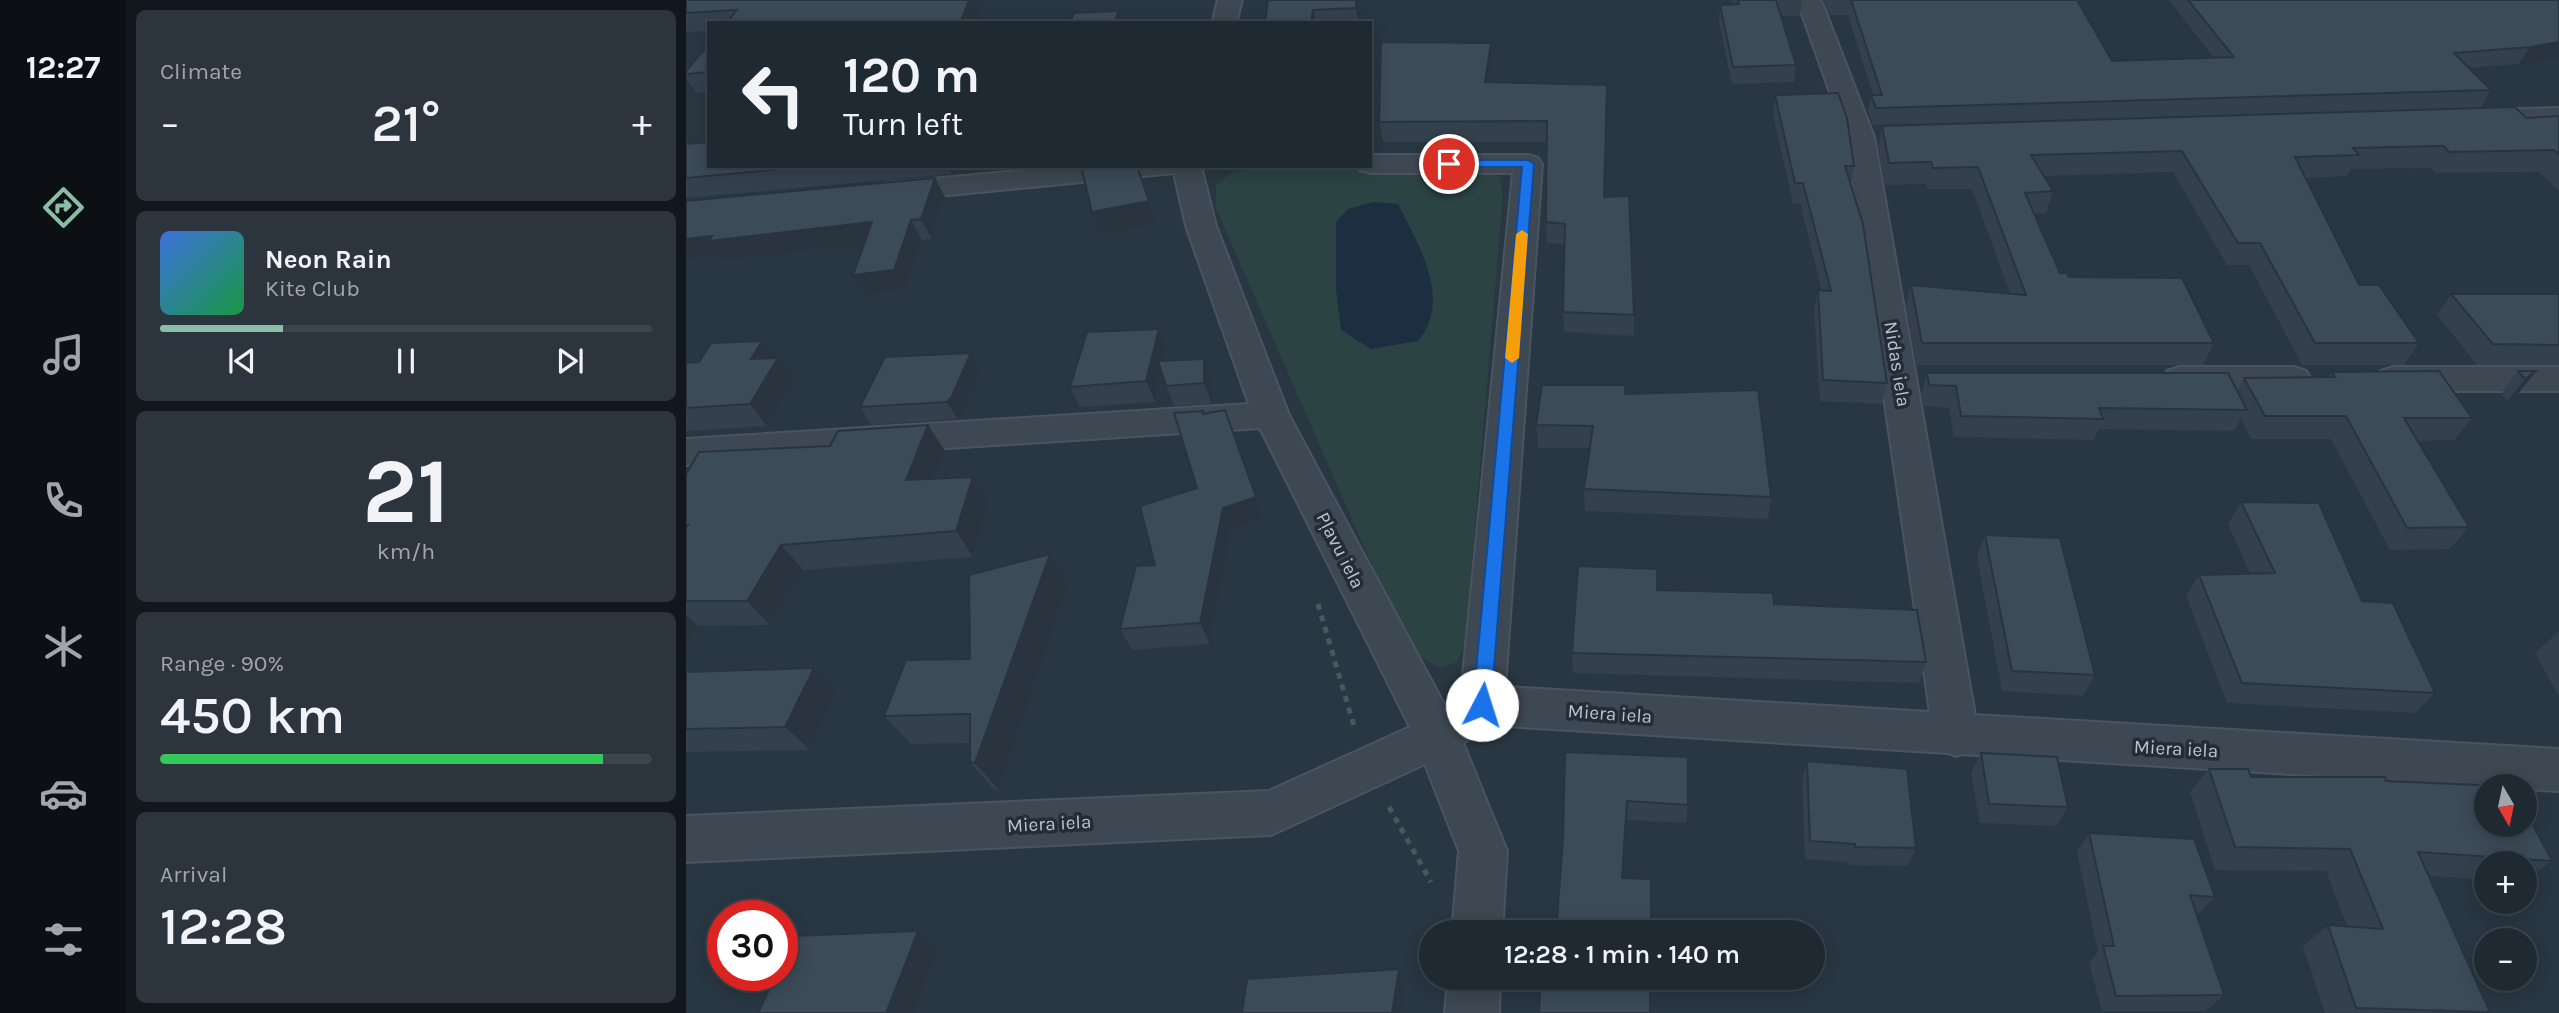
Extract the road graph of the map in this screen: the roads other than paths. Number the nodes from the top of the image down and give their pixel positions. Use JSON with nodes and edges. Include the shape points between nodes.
{"nodes":[{"id":1,"x":1230,"y":0,"type":"edge"},
{"id":2,"x":1809,"y":0,"type":"edge"},
{"id":3,"x":1225,"y":21,"type":"edge"},
{"id":4,"x":2559,"y":116,"type":"edge"},
{"id":5,"x":2447,"y":119,"type":"edge"},
{"id":6,"x":1372,"y":164,"type":"edge"},
{"id":7,"x":1145,"y":168,"type":"edge"},
{"id":8,"x":1187,"y":168,"type":"edge"},
{"id":9,"x":853,"y":195,"type":"edge"},
{"id":10,"x":2148,"y":379,"type":"edge"},
{"id":11,"x":2326,"y":379,"type":"edge"},
{"id":12,"x":2367,"y":379,"type":"edge"},
{"id":13,"x":2559,"y":379,"type":"edge"},
{"id":14,"x":1271,"y":415,"type":"junction"},
{"id":15,"x":686,"y":452,"type":"edge"},
{"id":16,"x":1482,"y":705,"type":"junction"},
{"id":17,"x":1437,"y":736,"type":"junction"},
{"id":18,"x":1956,"y":736,"type":"junction"},
{"id":19,"x":2559,"y":771,"type":"edge"},
{"id":20,"x":686,"y":839,"type":"edge"},
{"id":21,"x":1478,"y":920,"type":"edge"},
{"id":22,"x":1458,"y":990,"type":"edge"},
{"id":23,"x":1472,"y":1013,"type":"edge"}],
"edges":[{"from":1,"to":3,"type":"street"},
{"from":2,"to":18,"type":"street","name":"Nidas iela","via":[[1874,137],[1915,380]]},
{"from":4,"to":5,"type":"street"},
{"from":6,"to":16,"type":"street","via":[[1528,164]]},
{"from":7,"to":9,"type":"street"},
{"from":8,"to":14,"type":"street","name":"Pļavu iela","via":[[1201,226]]},
{"from":10,"to":11,"type":"street"},
{"from":12,"to":13,"type":"street"},
{"from":14,"to":15,"type":"street"},
{"from":14,"to":17,"type":"street","name":"Pļavu iela"},
{"from":16,"to":17,"type":"street","name":"Miera iela"},
{"from":16,"to":18,"type":"street","name":"Miera iela"},
{"from":17,"to":20,"type":"street","name":"Miera iela","via":[[1271,813]]},
{"from":17,"to":21,"type":"street","name":"Pļavu iela","via":[[1483,851]]},
{"from":18,"to":19,"type":"street","name":"Miera iela"},
{"from":22,"to":23,"type":"street"}]}
